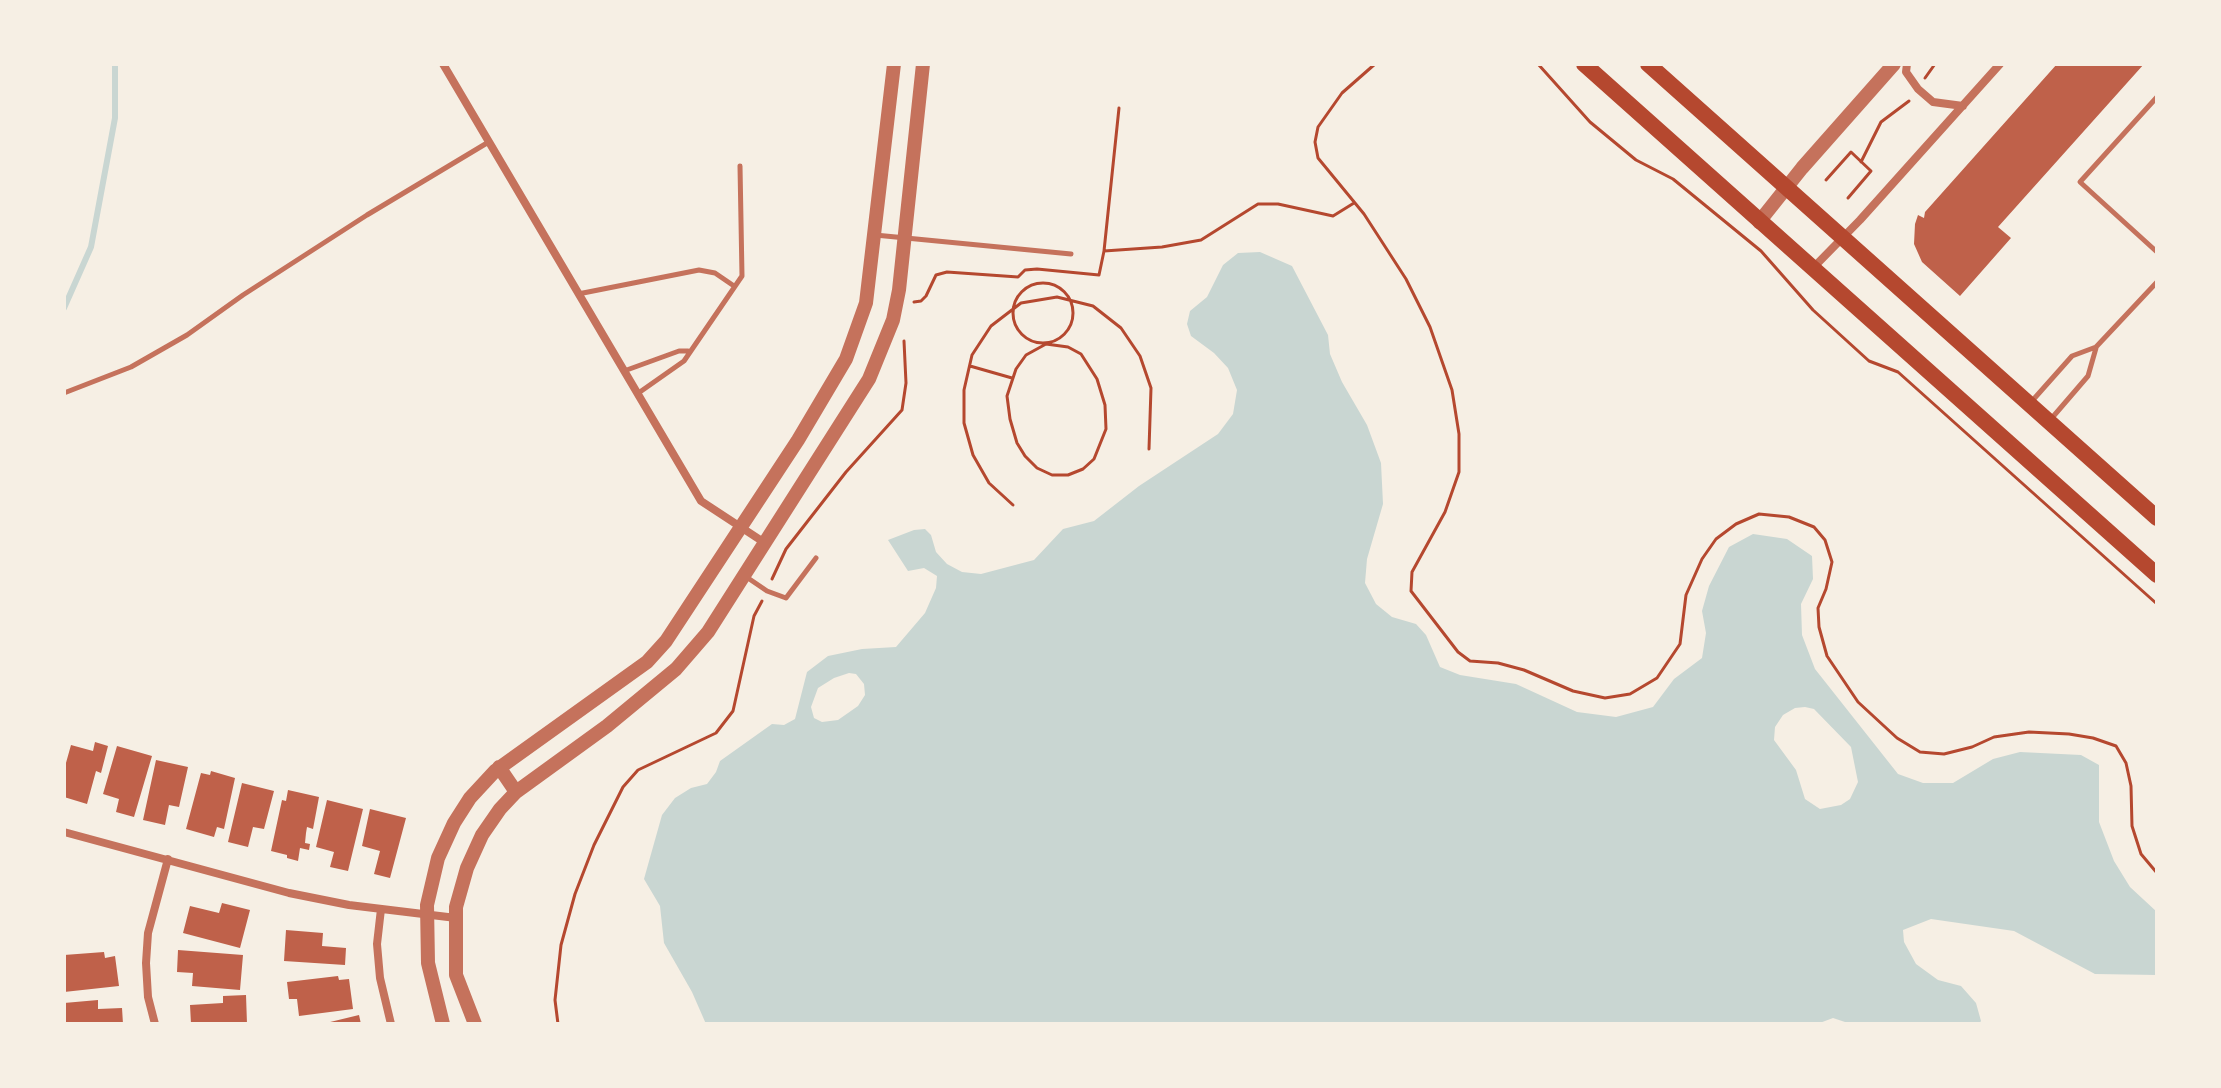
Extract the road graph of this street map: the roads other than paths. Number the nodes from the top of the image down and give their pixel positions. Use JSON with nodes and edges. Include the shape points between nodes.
{"nodes":[{"id":1,"x":443,"y":64,"type":"edge"},
{"id":2,"x":894,"y":64,"type":"edge"},
{"id":3,"x":923,"y":64,"type":"edge"},
{"id":4,"x":1584,"y":64,"type":"edge"},
{"id":5,"x":1648,"y":64,"type":"edge"},
{"id":6,"x":1894,"y":64,"type":"edge"},
{"id":7,"x":1907,"y":64,"type":"edge"},
{"id":8,"x":2000,"y":64,"type":"edge"},
{"id":9,"x":891,"y":88,"type":"junction"},
{"id":10,"x":920,"y":89,"type":"junction"},
{"id":11,"x":2157,"y":97,"type":"edge"},
{"id":12,"x":1963,"y":106,"type":"junction"},
{"id":13,"x":487,"y":143,"type":"junction"},
{"id":14,"x":740,"y":166,"type":"dead end"},
{"id":15,"x":1787,"y":190,"type":"junction"},
{"id":16,"x":1759,"y":222,"type":"junction"},
{"id":17,"x":874,"y":235,"type":"junction"},
{"id":18,"x":1842,"y":237,"type":"junction"},
{"id":19,"x":904,"y":239,"type":"junction"},
{"id":20,"x":2157,"y":252,"type":"edge"},
{"id":21,"x":1071,"y":254,"type":"dead end"},
{"id":22,"x":1812,"y":269,"type":"junction"},
{"id":23,"x":2157,"y":282,"type":"edge"},
{"id":24,"x":734,"y":286,"type":"junction"},
{"id":25,"x":578,"y":294,"type":"junction"},
{"id":26,"x":2096,"y":347,"type":"junction"},
{"id":27,"x":688,"y":351,"type":"junction"},
{"id":28,"x":624,"y":371,"type":"junction"},
{"id":29,"x":64,"y":393,"type":"edge"},
{"id":30,"x":637,"y":394,"type":"junction"},
{"id":31,"x":2029,"y":404,"type":"junction"},
{"id":32,"x":2049,"y":421,"type":"junction"},
{"id":33,"x":2157,"y":518,"type":"edge"},
{"id":34,"x":741,"y":527,"type":"junction"},
{"id":35,"x":766,"y":543,"type":"junction"},
{"id":36,"x":816,"y":558,"type":"dead end"},
{"id":37,"x":2157,"y":575,"type":"edge"},
{"id":38,"x":744,"y":576,"type":"junction"},
{"id":39,"x":499,"y":767,"type":"junction"},
{"id":40,"x":516,"y":792,"type":"junction"},
{"id":41,"x":64,"y":832,"type":"edge"},
{"id":42,"x":168,"y":859,"type":"junction"},
{"id":43,"x":381,"y":909,"type":"junction"},
{"id":44,"x":428,"y":916,"type":"junction"},
{"id":45,"x":456,"y":918,"type":"junction"},
{"id":46,"x":155,"y":1024,"type":"edge"},
{"id":47,"x":391,"y":1024,"type":"edge"},
{"id":48,"x":443,"y":1024,"type":"edge"},
{"id":49,"x":475,"y":1024,"type":"edge"}],
"edges":[{"from":1,"to":13,"type":"street"},
{"from":2,"to":9,"type":"street"},
{"from":3,"to":10,"type":"street"},
{"from":4,"to":16,"type":"main road"},
{"from":5,"to":15,"type":"main road"},
{"from":6,"to":15,"type":"street"},
{"from":7,"to":12,"type":"street","via":[[1906,72],[1933,102]]},
{"from":8,"to":12,"type":"street"},
{"from":9,"to":10,"type":"street"},
{"from":9,"to":17,"type":"street"},
{"from":10,"to":19,"type":"street"},
{"from":11,"to":20,"type":"lane","via":[[2080,182]]},
{"from":12,"to":18,"type":"street"},
{"from":13,"to":25,"type":"street"},
{"from":13,"to":29,"type":"lane","via":[[367,215],[187,335],[131,367]]},
{"from":14,"to":24,"type":"lane","via":[[743,257],[742,276]]},
{"from":15,"to":16,"type":"street"},
{"from":15,"to":18,"type":"main road"},
{"from":16,"to":22,"type":"main road"},
{"from":17,"to":19,"type":"lane"},
{"from":17,"to":34,"type":"street","via":[[866,303],[846,359]]},
{"from":18,"to":22,"type":"street"},
{"from":18,"to":31,"type":"main road"},
{"from":19,"to":21,"type":"lane"},
{"from":19,"to":35,"type":"street","via":[[893,320],[869,379]]},
{"from":22,"to":37,"type":"main road"},
{"from":23,"to":26,"type":"lane"},
{"from":24,"to":25,"type":"lane","via":[[699,270]]},
{"from":24,"to":27,"type":"lane"},
{"from":25,"to":28,"type":"street"},
{"from":26,"to":31,"type":"lane","via":[[2072,356]]},
{"from":26,"to":32,"type":"lane","via":[[2088,376]]},
{"from":27,"to":28,"type":"lane"},
{"from":27,"to":30,"type":"lane","via":[[684,361]]},
{"from":28,"to":30,"type":"street"},
{"from":30,"to":34,"type":"street","via":[[701,501]]},
{"from":31,"to":32,"type":"main road"},
{"from":32,"to":33,"type":"main road"},
{"from":34,"to":35,"type":"street"},
{"from":34,"to":39,"type":"street","via":[[647,662]]},
{"from":35,"to":38,"type":"street"},
{"from":36,"to":38,"type":"lane","via":[[786,598]]},
{"from":38,"to":40,"type":"street","via":[[676,669]]},
{"from":39,"to":40,"type":"street"},
{"from":39,"to":44,"type":"street","via":[[454,823],[438,858]]},
{"from":40,"to":45,"type":"street","via":[[482,835],[467,868]]},
{"from":41,"to":42,"type":"street"},
{"from":42,"to":43,"type":"street","via":[[289,893]]},
{"from":42,"to":46,"type":"street","via":[[148,933],[148,986]]},
{"from":43,"to":44,"type":"street"},
{"from":43,"to":47,"type":"street","via":[[377,944]]},
{"from":44,"to":45,"type":"street"},
{"from":44,"to":48,"type":"street","via":[[428,963]]},
{"from":45,"to":49,"type":"street","via":[[456,975]]}]}
